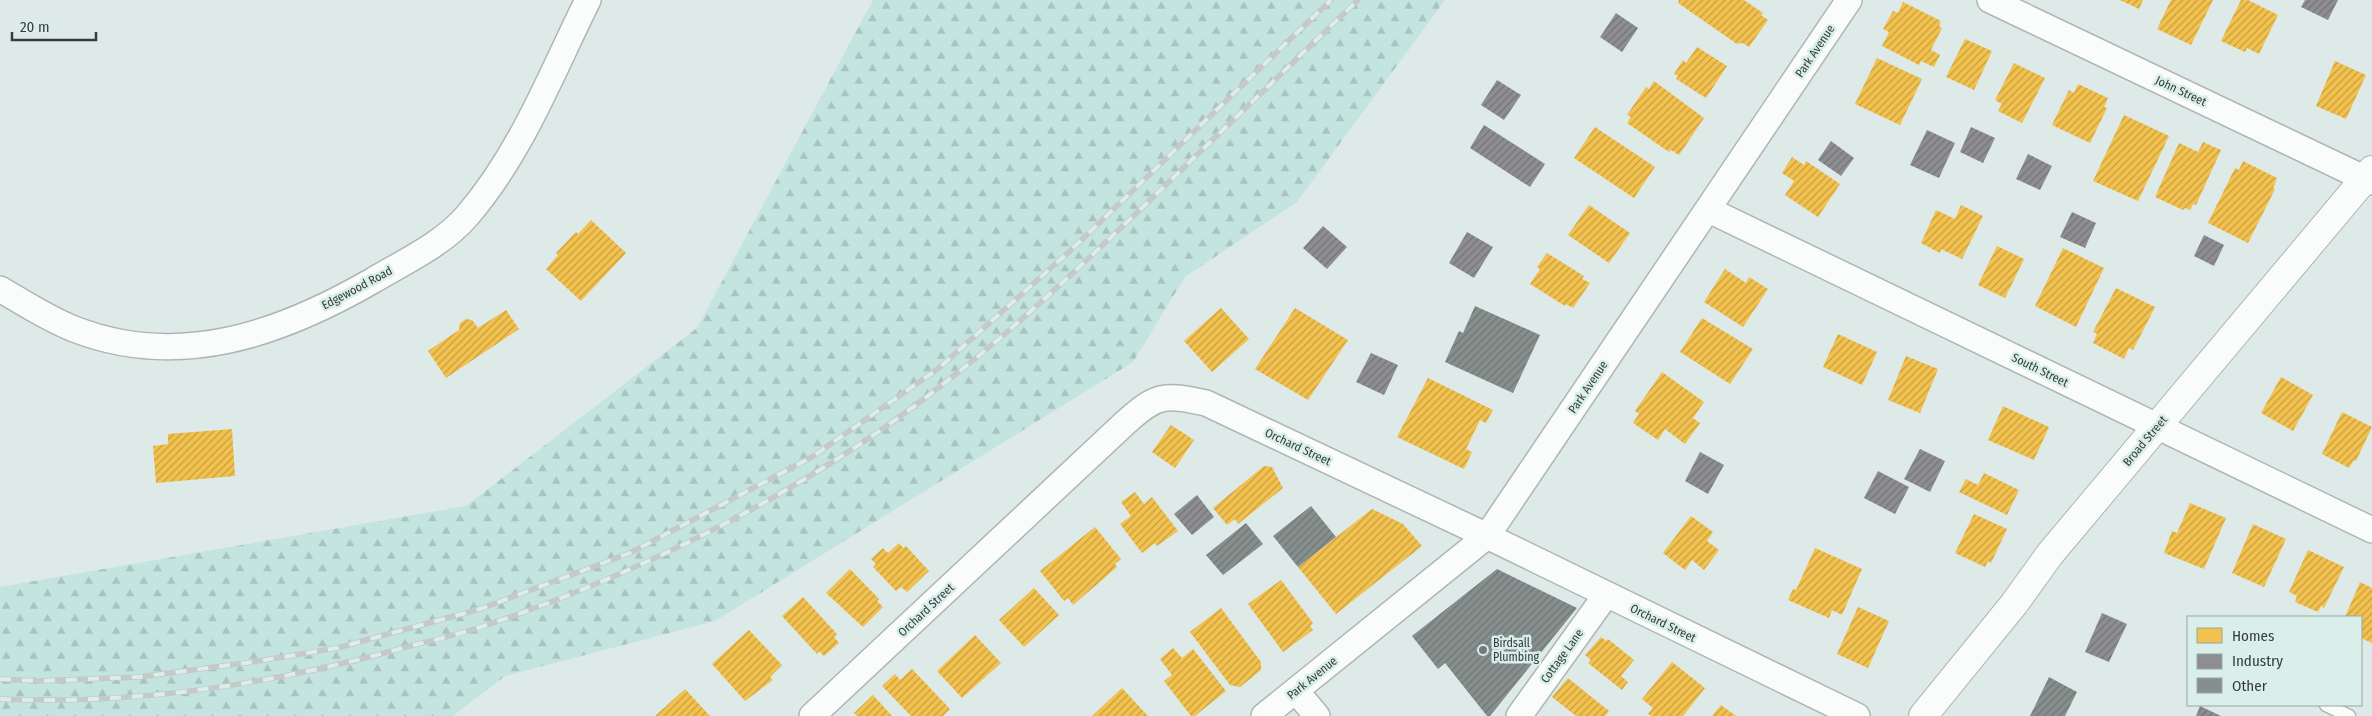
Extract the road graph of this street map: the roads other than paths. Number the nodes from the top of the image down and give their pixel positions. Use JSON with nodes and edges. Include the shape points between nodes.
{"nodes":[{"id":1,"x":588,"y":0,"type":"edge"},
{"id":2,"x":1849,"y":0,"type":"edge"},
{"id":3,"x":1990,"y":0,"type":"edge"},
{"id":4,"x":2370,"y":177,"type":"edge"},
{"id":5,"x":1709,"y":210,"type":"junction"},
{"id":6,"x":0,"y":289,"type":"edge"},
{"id":7,"x":2158,"y":427,"type":"junction"},
{"id":8,"x":2372,"y":530,"type":"edge"},
{"id":9,"x":1487,"y":536,"type":"junction"},
{"id":10,"x":1606,"y":595,"type":"junction"},
{"id":11,"x":1296,"y":691,"type":"junction"},
{"id":12,"x":2328,"y":706,"type":"edge"},
{"id":13,"x":812,"y":716,"type":"edge"},
{"id":14,"x":1264,"y":716,"type":"edge"},
{"id":15,"x":1317,"y":716,"type":"edge"},
{"id":16,"x":1519,"y":716,"type":"edge"},
{"id":17,"x":1857,"y":716,"type":"edge"},
{"id":18,"x":1923,"y":716,"type":"edge"},
{"id":19,"x":2349,"y":716,"type":"edge"}],
"edges":[{"from":1,"to":6,"type":"street","name":"Edgewood Road","via":[[526,131],[499,176],[466,218],[432,246],[349,294],[295,320],[241,337],[184,348],[113,342],[73,329]]},
{"from":2,"to":5,"type":"street","name":"Park Avenue"},
{"from":3,"to":4,"type":"street","name":"John Street"},
{"from":4,"to":7,"type":"main road","name":"Broad Street"},
{"from":5,"to":7,"type":"street","name":"South Street"},
{"from":5,"to":9,"type":"street","name":"Park Avenue"},
{"from":7,"to":8,"type":"street","name":"South Street"},
{"from":7,"to":18,"type":"main road","name":"Broad Street","via":[[2050,554],[2014,604]]},
{"from":9,"to":10,"type":"street","name":"Orchard Street"},
{"from":9,"to":11,"type":"street","name":"Park Avenue"},
{"from":9,"to":13,"type":"street","name":"Orchard Street","via":[[1206,403],[1175,396],[1148,403]]},
{"from":10,"to":16,"type":"street","name":"Cottage Lane"},
{"from":10,"to":17,"type":"street","name":"Orchard Street"},
{"from":11,"to":14,"type":"street","name":"Park Avenue"},
{"from":11,"to":15,"type":"street"},
{"from":12,"to":19,"type":"lane"}]}
